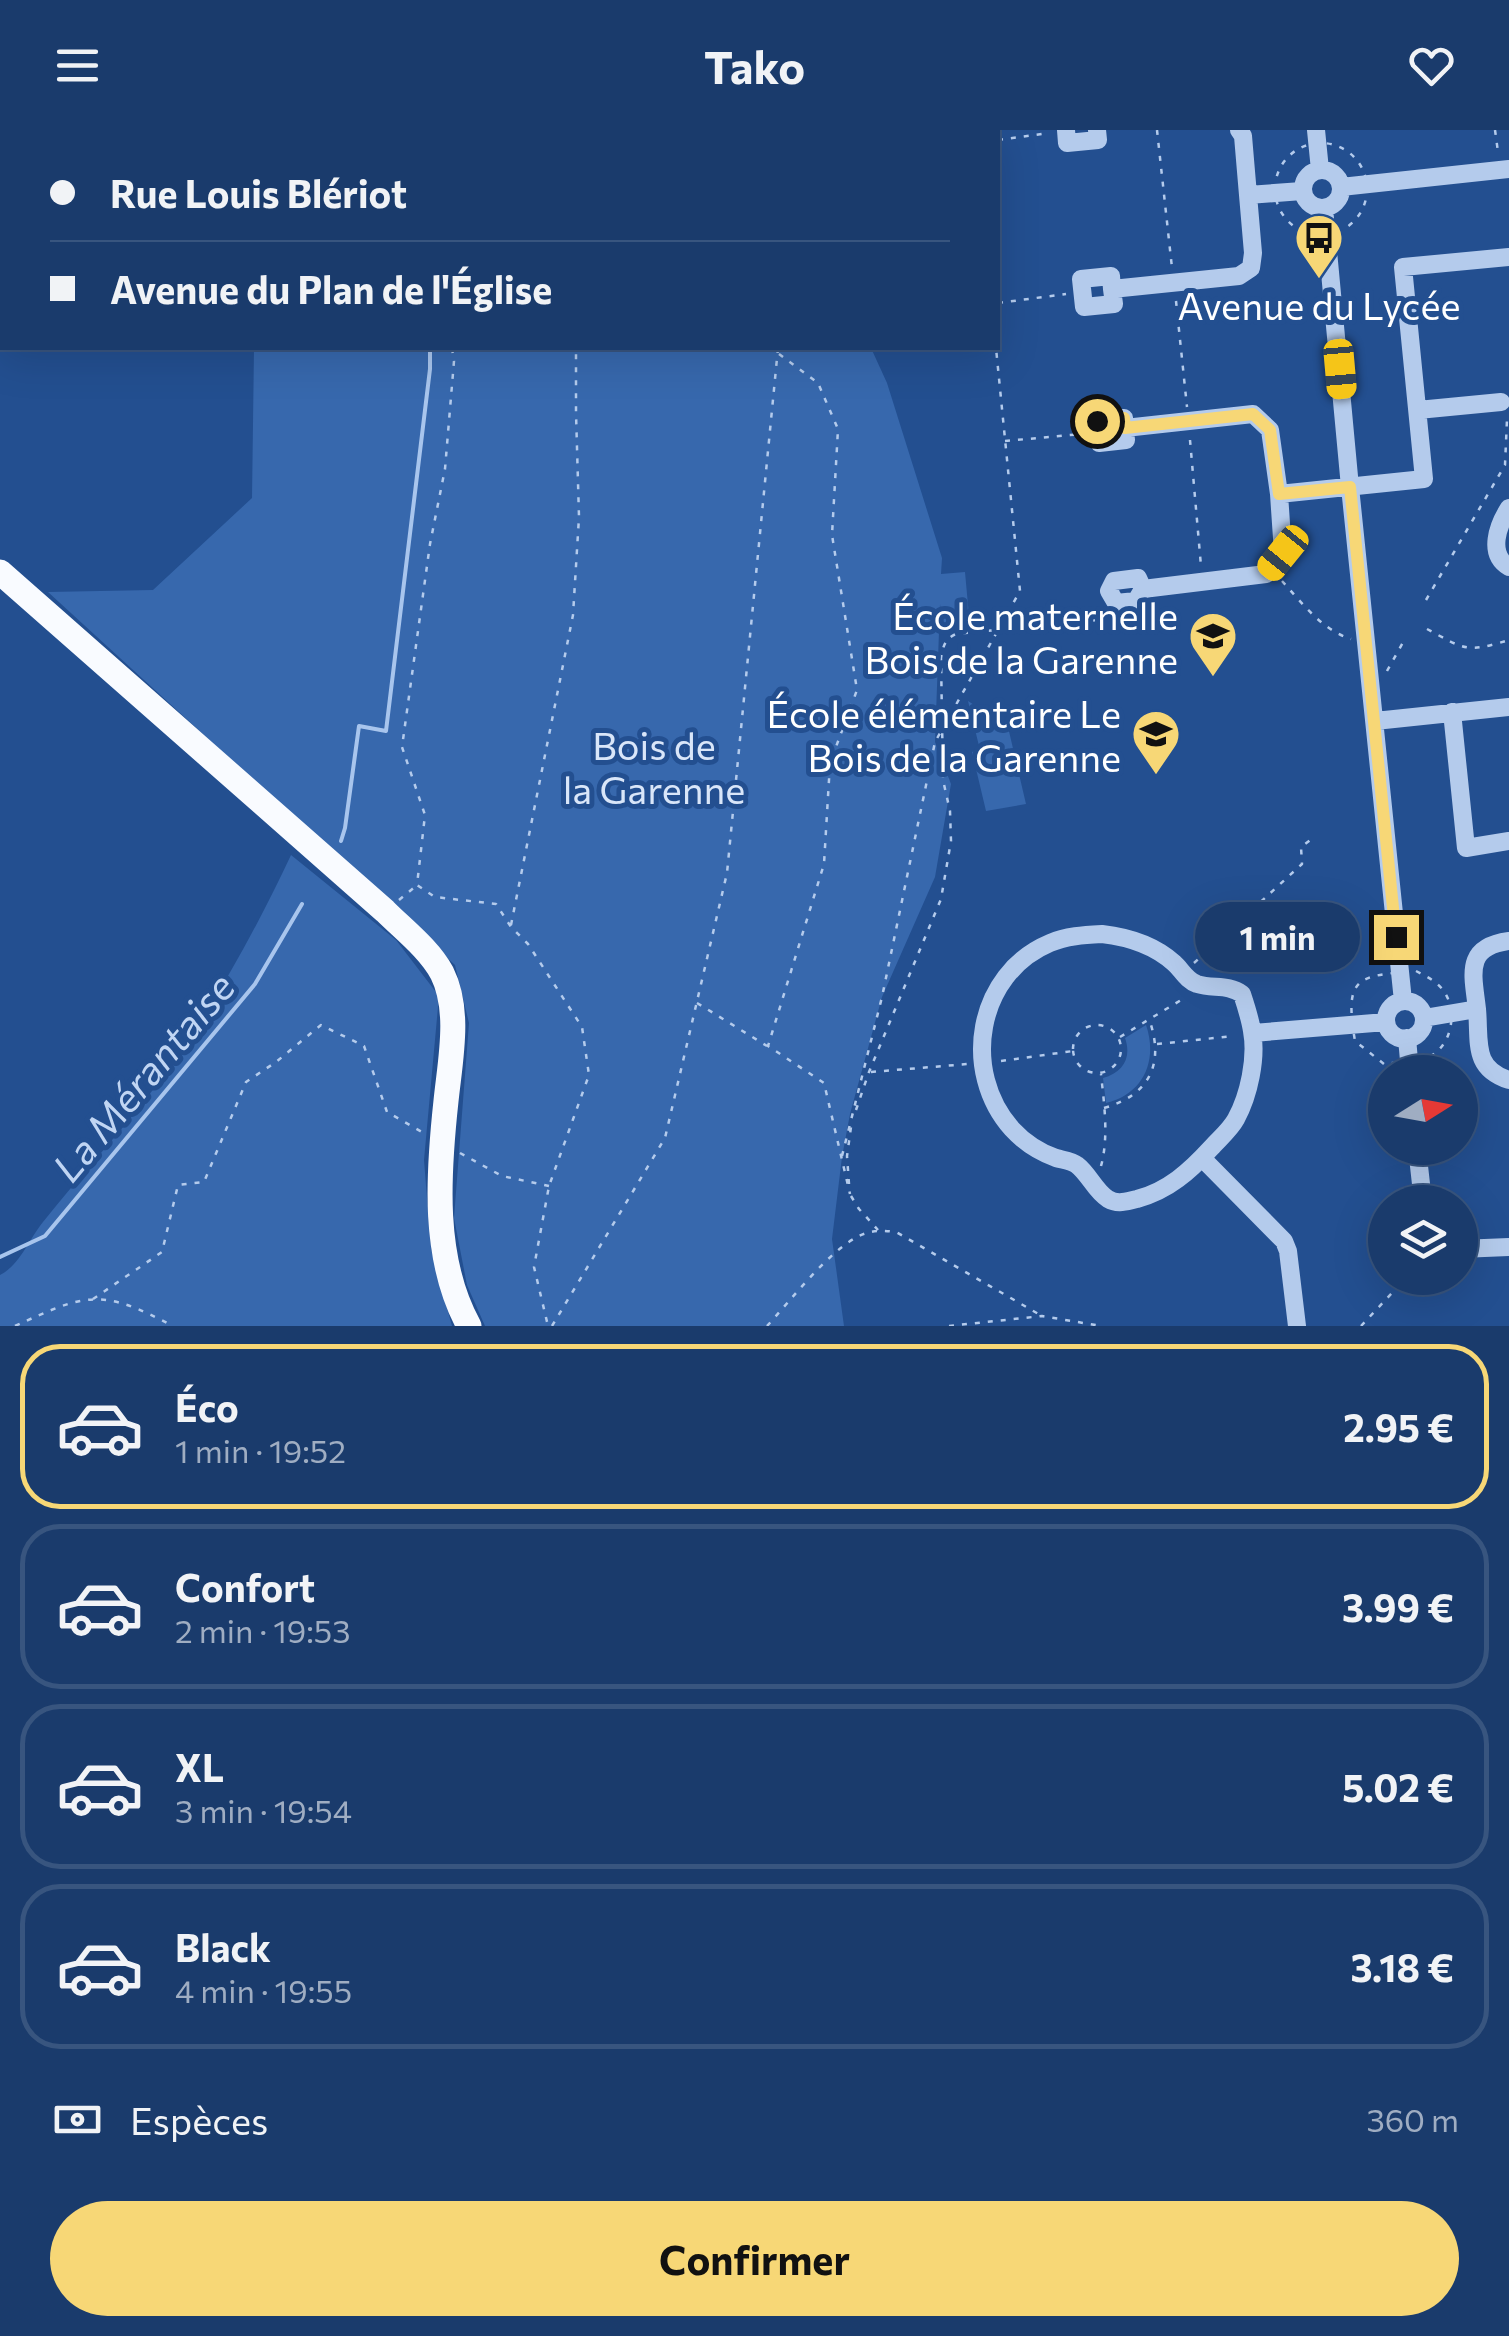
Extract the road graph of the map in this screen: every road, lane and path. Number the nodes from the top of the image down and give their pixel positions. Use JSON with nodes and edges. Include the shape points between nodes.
{"nodes":[{"id":1,"x":1097,"y":130,"type":"edge"},
{"id":2,"x":1157,"y":130,"type":"edge"},
{"id":3,"x":1239,"y":130,"type":"edge"},
{"id":4,"x":1496,"y":130,"type":"edge"},
{"id":5,"x":1066,"y":131,"type":"edge"},
{"id":6,"x":1317,"y":137,"type":"edge"},
{"id":7,"x":1000,"y":140,"type":"edge"},
{"id":8,"x":1504,"y":164,"type":"edge"},
{"id":9,"x":1320,"y":170,"type":"junction"},
{"id":10,"x":1365,"y":182,"type":"junction"},
{"id":11,"x":1341,"y":187,"type":"junction"},
{"id":12,"x":1302,"y":191,"type":"junction"},
{"id":13,"x":1276,"y":193,"type":"junction"},
{"id":14,"x":1248,"y":195,"type":"junction"},
{"id":15,"x":1324,"y":208,"type":"junction"},
{"id":16,"x":1326,"y":234,"type":"junction"},
{"id":17,"x":1509,"y":257,"type":"edge"},
{"id":18,"x":1174,"y":283,"type":"junction"},
{"id":19,"x":1082,"y":292,"type":"joint"},
{"id":20,"x":1000,"y":303,"type":"edge"},
{"id":21,"x":452,"y":350,"type":"edge"},
{"id":22,"x":576,"y":350,"type":"edge"},
{"id":23,"x":778,"y":350,"type":"edge"},
{"id":24,"x":996,"y":350,"type":"edge"},
{"id":25,"x":1504,"y":404,"type":"edge"},
{"id":26,"x":1418,"y":410,"type":"junction"},
{"id":27,"x":1188,"y":422,"type":"junction"},
{"id":28,"x":1098,"y":432,"type":"joint"},
{"id":29,"x":1005,"y":441,"type":"junction"},
{"id":30,"x":1350,"y":487,"type":"junction"},
{"id":31,"x":1279,"y":494,"type":"junction"},
{"id":32,"x":1509,"y":508,"type":"edge"},
{"id":33,"x":1509,"y":567,"type":"edge"},
{"id":34,"x":1270,"y":569,"type":"junction"},
{"id":35,"x":0,"y":572,"type":"edge"},
{"id":36,"x":1202,"y":582,"type":"junction"},
{"id":37,"x":1426,"y":600,"type":"dead end"},
{"id":38,"x":1116,"y":603,"type":"joint"},
{"id":39,"x":1427,"y":628,"type":"dead end"},
{"id":40,"x":998,"y":630,"type":"junction"},
{"id":41,"x":1406,"y":637,"type":"dead end"},
{"id":42,"x":1354,"y":640,"type":"dead end"},
{"id":43,"x":1509,"y":640,"type":"edge"},
{"id":44,"x":1383,"y":678,"type":"dead end"},
{"id":45,"x":1509,"y":706,"type":"edge"},
{"id":46,"x":1452,"y":712,"type":"junction"},
{"id":47,"x":1375,"y":721,"type":"junction"},
{"id":48,"x":941,"y":730,"type":"junction"},
{"id":49,"x":1313,"y":838,"type":"dead end"},
{"id":50,"x":1509,"y":841,"type":"edge"},
{"id":51,"x":511,"y":927,"type":"junction"},
{"id":52,"x":1509,"y":940,"type":"edge"},
{"id":53,"x":1179,"y":969,"type":"junction"},
{"id":54,"x":1204,"y":985,"type":"junction"},
{"id":55,"x":1403,"y":1000,"type":"junction"},
{"id":56,"x":696,"y":1002,"type":"junction"},
{"id":57,"x":1477,"y":1009,"type":"junction"},
{"id":58,"x":1424,"y":1018,"type":"junction"},
{"id":59,"x":1148,"y":1019,"type":"junction"},
{"id":60,"x":1386,"y":1022,"type":"junction"},
{"id":61,"x":1253,"y":1034,"type":"junction"},
{"id":62,"x":1119,"y":1038,"type":"junction"},
{"id":63,"x":1407,"y":1038,"type":"junction"},
{"id":64,"x":1156,"y":1044,"type":"junction"},
{"id":65,"x":768,"y":1046,"type":"junction"},
{"id":66,"x":1408,"y":1055,"type":"edge"},
{"id":67,"x":1101,"y":1072,"type":"junction"},
{"id":68,"x":1509,"y":1080,"type":"edge"},
{"id":69,"x":1104,"y":1108,"type":"junction"},
{"id":70,"x":442,"y":1143,"type":"junction"},
{"id":71,"x":842,"y":1158,"type":"junction"},
{"id":72,"x":1202,"y":1158,"type":"junction"},
{"id":73,"x":549,"y":1186,"type":"junction"},
{"id":74,"x":1096,"y":1187,"type":"junction"},
{"id":75,"x":850,"y":1194,"type":"junction"},
{"id":76,"x":878,"y":1230,"type":"junction"},
{"id":77,"x":1509,"y":1247,"type":"edge"},
{"id":78,"x":1478,"y":1248,"type":"edge"},
{"id":79,"x":1390,"y":1295,"type":"edge"},
{"id":80,"x":94,"y":1299,"type":"junction"},
{"id":81,"x":1042,"y":1316,"type":"junction"},
{"id":82,"x":15,"y":1326,"type":"edge"},
{"id":83,"x":172,"y":1326,"type":"edge"},
{"id":84,"x":469,"y":1326,"type":"edge"},
{"id":85,"x":550,"y":1326,"type":"edge"},
{"id":86,"x":767,"y":1326,"type":"edge"},
{"id":87,"x":949,"y":1326,"type":"edge"},
{"id":88,"x":1101,"y":1326,"type":"edge"},
{"id":89,"x":1297,"y":1326,"type":"edge"},
{"id":90,"x":1361,"y":1326,"type":"edge"}],
"edges":[{"from":1,"to":5,"type":"street","via":[[1098,140],[1067,143]]},
{"from":2,"to":18,"type":"path"},
{"from":3,"to":14,"type":"street"},
{"from":4,"to":8,"type":"path"},
{"from":5,"to":7,"type":"path"},
{"from":6,"to":9,"type":"street"},
{"from":6,"to":10,"type":"path","via":[[1352,154]]},
{"from":6,"to":13,"type":"path","via":[[1282,160]]},
{"from":8,"to":10,"type":"street"},
{"from":9,"to":11,"type":"street","via":[[1331,172]]},
{"from":9,"to":12,"type":"street","via":[[1308,174]]},
{"from":10,"to":11,"type":"street"},
{"from":10,"to":16,"type":"path","via":[[1367,198],[1358,218]]},
{"from":11,"to":15,"type":"street","via":[[1335,203]]},
{"from":12,"to":13,"type":"street"},
{"from":12,"to":15,"type":"street","via":[[1307,202]]},
{"from":13,"to":14,"type":"street"},
{"from":13,"to":16,"type":"path","via":[[1277,206],[1296,228]]},
{"from":14,"to":18,"type":"street","via":[[1251,268],[1239,276]]},
{"from":15,"to":16,"type":"street"},
{"from":16,"to":30,"type":"street"},
{"from":17,"to":26,"type":"street","via":[[1403,267]]},
{"from":18,"to":19,"type":"street","via":[[1112,289],[1112,276],[1081,279]]},
{"from":18,"to":27,"type":"path"},
{"from":19,"to":20,"type":"path"},
{"from":21,"to":51,"type":"path","via":[[445,469],[402,747],[425,815],[417,885],[435,898],[496,904]]},
{"from":22,"to":51,"type":"path","via":[[579,517],[572,615]]},
{"from":23,"to":56,"type":"path","via":[[727,873]]},
{"from":23,"to":65,"type":"path","via":[[818,382],[838,429],[832,535],[857,690],[830,763],[824,864]]},
{"from":24,"to":29,"type":"path"},
{"from":25,"to":26,"type":"street"},
{"from":25,"to":37,"type":"path","via":[[1505,465]]},
{"from":26,"to":30,"type":"street","via":[[1424,480]]},
{"from":27,"to":28,"type":"street","via":[[1125,428],[1124,418],[1097,421]]},
{"from":27,"to":31,"type":"street","via":[[1253,414],[1270,430]]},
{"from":27,"to":36,"type":"path"},
{"from":28,"to":29,"type":"path"},
{"from":29,"to":40,"type":"path","via":[[1020,591]]},
{"from":30,"to":31,"type":"street"},
{"from":30,"to":47,"type":"street"},
{"from":31,"to":34,"type":"street","via":[[1283,553]]},
{"from":32,"to":33,"type":"street","via":[[1496,538],[1499,559]]},
{"from":34,"to":36,"type":"street"},
{"from":34,"to":42,"type":"path","via":[[1319,621]]},
{"from":35,"to":70,"type":"main road","via":[[434,961],[452,1024]]},
{"from":36,"to":38,"type":"street","via":[[1143,589],[1138,578],[1114,580],[1109,591]]},
{"from":38,"to":40,"type":"path","via":[[1108,619]]},
{"from":39,"to":43,"type":"path","via":[[1471,649]]},
{"from":40,"to":48,"type":"path"},
{"from":40,"to":48,"type":"path","via":[[948,638],[941,658]]},
{"from":41,"to":44,"type":"path"},
{"from":45,"to":46,"type":"street"},
{"from":46,"to":47,"type":"street"},
{"from":46,"to":50,"type":"street","via":[[1466,848]]},
{"from":47,"to":55,"type":"street"},
{"from":48,"to":71,"type":"path"},
{"from":48,"to":75,"type":"path","via":[[951,841],[941,899],[852,1120]]},
{"from":49,"to":53,"type":"path","via":[[1301,847],[1302,864]]},
{"from":51,"to":73,"type":"path","via":[[582,1027],[589,1075]]},
{"from":52,"to":57,"type":"street","via":[[1482,949],[1472,964]]},
{"from":53,"to":54,"type":"street"},
{"from":53,"to":74,"type":"street","via":[[1121,936],[1070,937],[1015,967],[987,1014],[982,1063],[998,1110],[1032,1147],[1076,1164]]},
{"from":54,"to":59,"type":"path"},
{"from":54,"to":61,"type":"street","via":[[1242,994]]},
{"from":55,"to":58,"type":"street","via":[[1420,1007]]},
{"from":55,"to":60,"type":"street"},
{"from":56,"to":65,"type":"path"},
{"from":56,"to":85,"type":"path","via":[[665,1138]]},
{"from":57,"to":58,"type":"street"},
{"from":57,"to":68,"type":"street","via":[[1482,1062]]},
{"from":58,"to":63,"type":"street","via":[[1418,1034]]},
{"from":59,"to":62,"type":"path"},
{"from":59,"to":64,"type":"path"},
{"from":60,"to":61,"type":"street"},
{"from":60,"to":63,"type":"street","via":[[1396,1036]]},
{"from":61,"to":64,"type":"path"},
{"from":61,"to":72,"type":"street","via":[[1253,1060],[1235,1121]]},
{"from":62,"to":67,"type":"path","via":[[1119,1060]]},
{"from":62,"to":67,"type":"path","via":[[1092,1025],[1075,1040],[1076,1061]]},
{"from":63,"to":66,"type":"street"},
{"from":64,"to":69,"type":"path","via":[[1147,1082],[1131,1098]]},
{"from":65,"to":71,"type":"path","via":[[824,1083]]},
{"from":67,"to":69,"type":"path"},
{"from":69,"to":74,"type":"path"},
{"from":70,"to":73,"type":"path","via":[[502,1176]]},
{"from":70,"to":80,"type":"path","via":[[388,1112],[364,1046],[321,1026],[246,1082],[204,1182],[178,1186],[162,1252]]},
{"from":70,"to":84,"type":"main road","via":[[444,1244]]},
{"from":71,"to":75,"type":"path"},
{"from":72,"to":74,"type":"street","via":[[1148,1196],[1114,1202]]},
{"from":72,"to":89,"type":"street","via":[[1284,1241]]},
{"from":73,"to":85,"type":"path","via":[[534,1267]]},
{"from":75,"to":76,"type":"path"},
{"from":76,"to":81,"type":"path","via":[[896,1232]]},
{"from":76,"to":86,"type":"path","via":[[829,1258]]},
{"from":77,"to":78,"type":"street"},
{"from":79,"to":90,"type":"path"},
{"from":80,"to":82,"type":"path","via":[[55,1307]]},
{"from":80,"to":83,"type":"path","via":[[134,1306]]},
{"from":81,"to":87,"type":"path"},
{"from":81,"to":88,"type":"path"}]}
